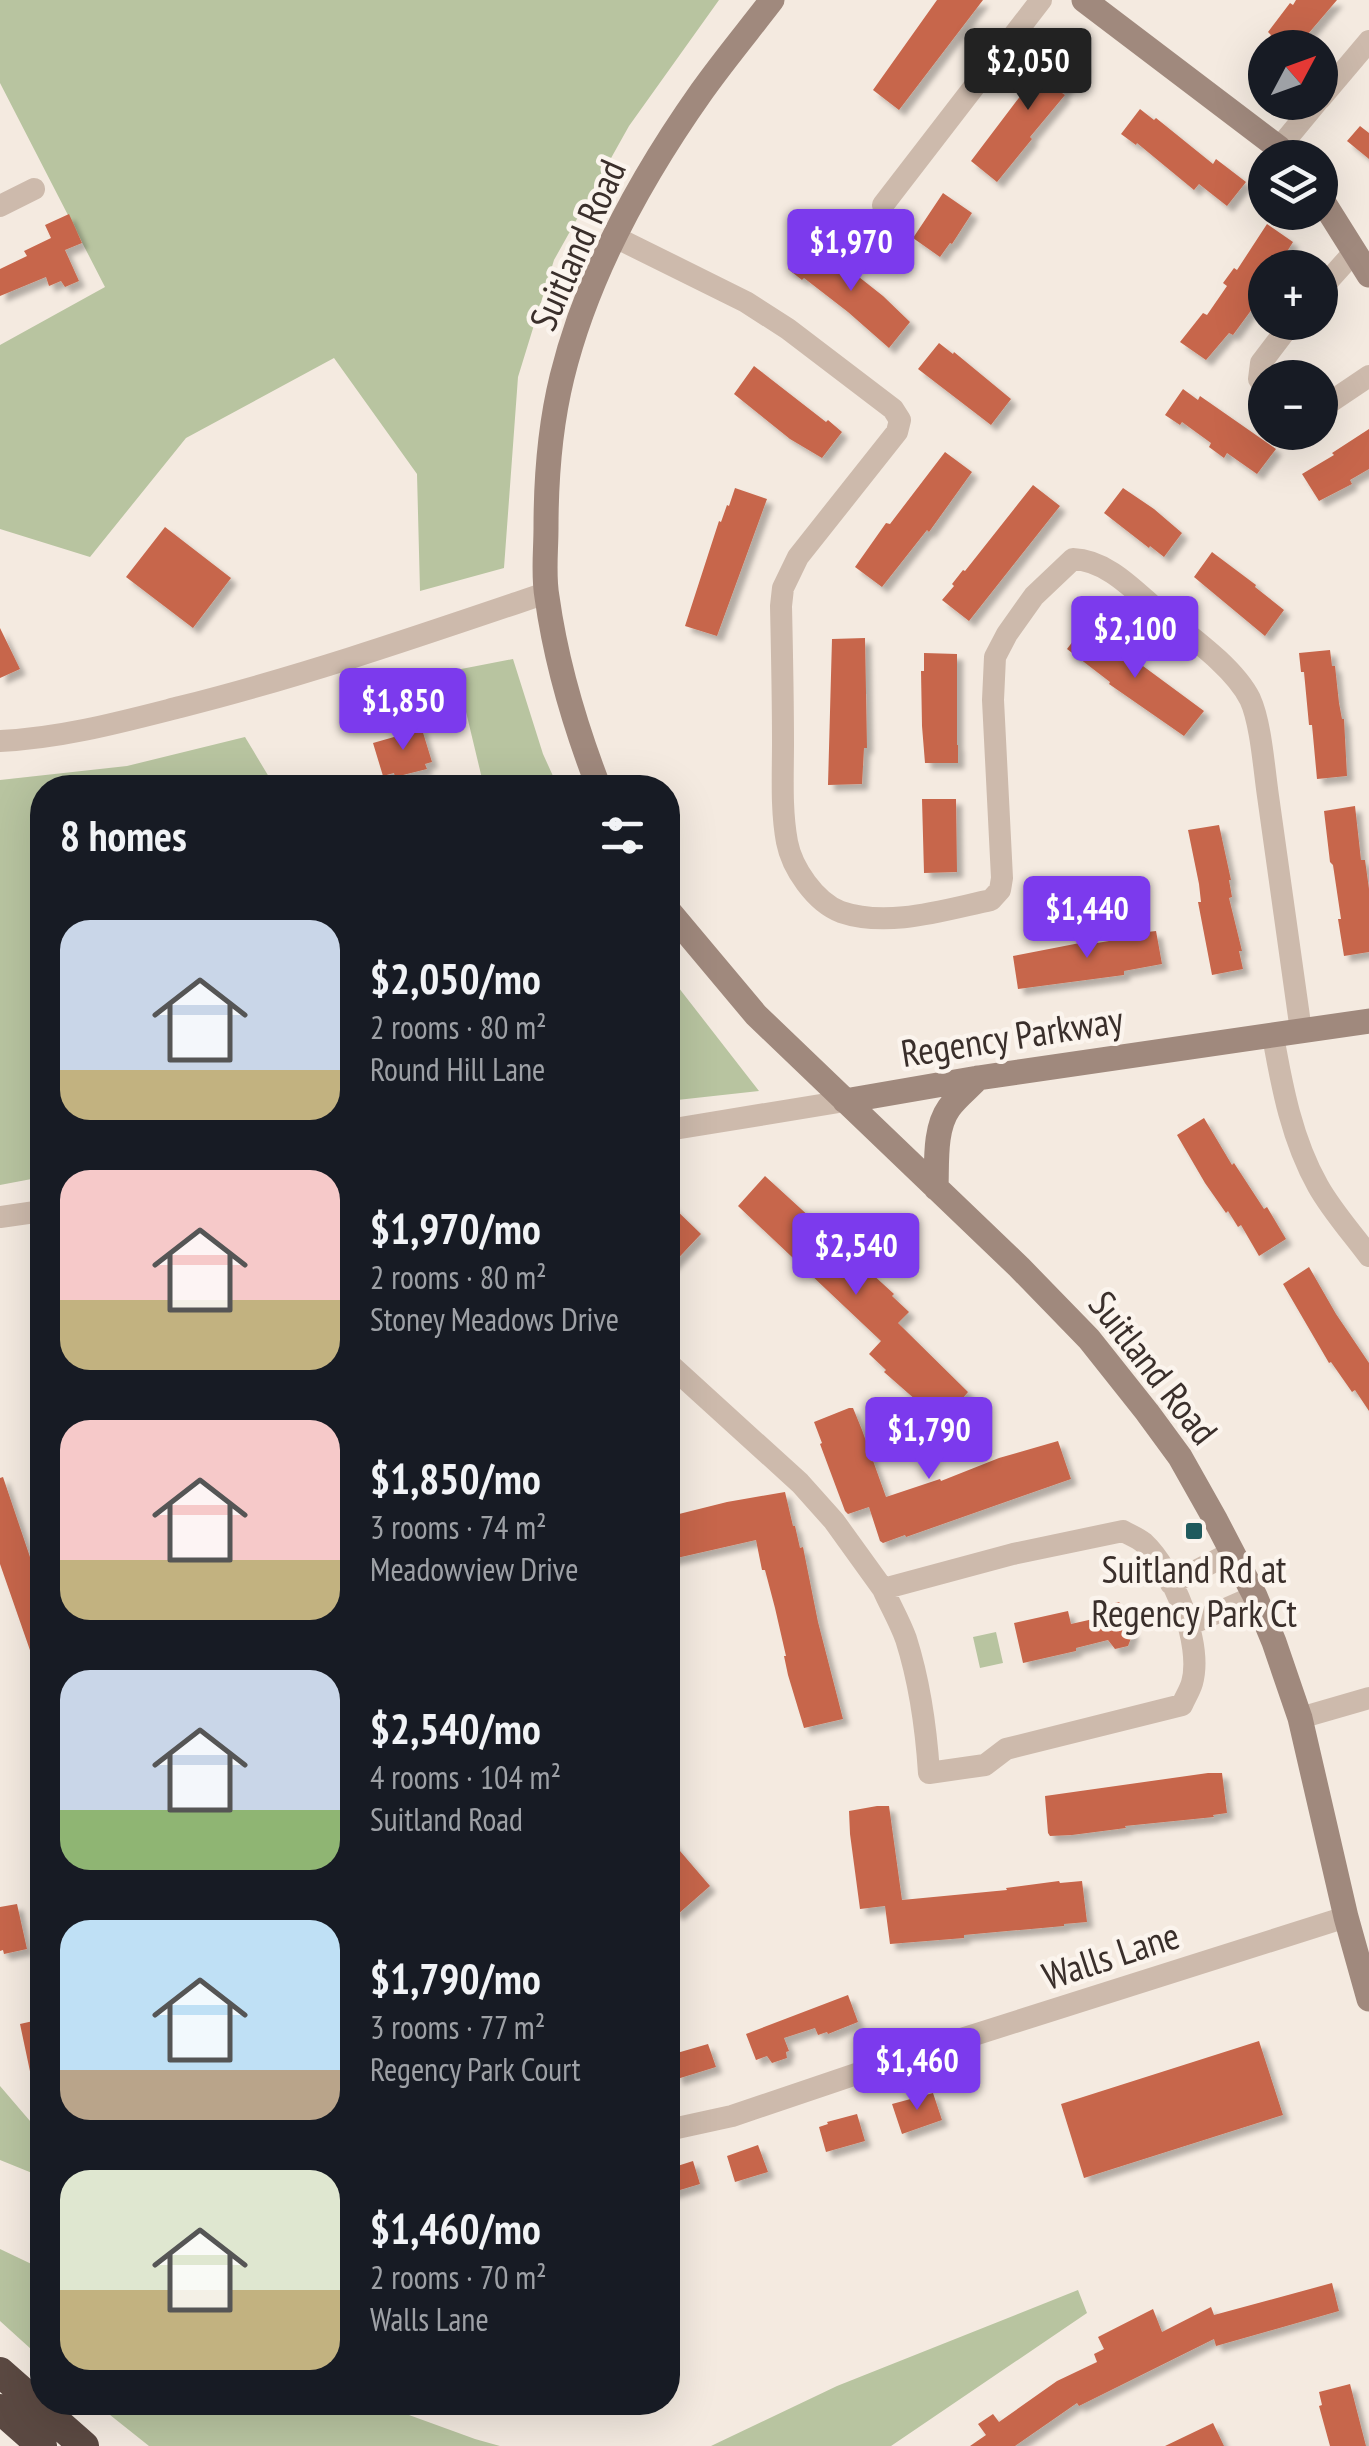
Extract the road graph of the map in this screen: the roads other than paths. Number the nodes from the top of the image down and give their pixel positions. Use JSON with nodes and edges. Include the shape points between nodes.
{"nodes":[{"id":1,"x":772,"y":0,"type":"edge"},
{"id":2,"x":1041,"y":0,"type":"edge"},
{"id":3,"x":1084,"y":0,"type":"edge"},
{"id":4,"x":1369,"y":42,"type":"edge"},
{"id":5,"x":1338,"y":78,"type":"edge"},
{"id":6,"x":1266,"y":140,"type":"edge"},
{"id":7,"x":34,"y":189,"type":"dead end"},
{"id":8,"x":884,"y":205,"type":"dead end"},
{"id":9,"x":0,"y":206,"type":"edge"},
{"id":10,"x":1338,"y":226,"type":"edge"},
{"id":11,"x":615,"y":237,"type":"junction"},
{"id":12,"x":1354,"y":250,"type":"junction"},
{"id":13,"x":1338,"y":269,"type":"edge"},
{"id":14,"x":1369,"y":275,"type":"edge"},
{"id":15,"x":1278,"y":340,"type":"edge"},
{"id":16,"x":1263,"y":360,"type":"edge"},
{"id":17,"x":1369,"y":376,"type":"edge"},
{"id":18,"x":1338,"y":397,"type":"edge"},
{"id":19,"x":546,"y":593,"type":"junction"},
{"id":20,"x":0,"y":741,"type":"edge"},
{"id":21,"x":594,"y":775,"type":"edge"},
{"id":22,"x":680,"y":924,"type":"edge"},
{"id":23,"x":1369,"y":1020,"type":"edge"},
{"id":24,"x":1301,"y":1031,"type":"junction"},
{"id":25,"x":1273,"y":1036,"type":"junction"},
{"id":26,"x":978,"y":1078,"type":"junction"},
{"id":27,"x":845,"y":1101,"type":"junction"},
{"id":28,"x":680,"y":1128,"type":"edge"},
{"id":29,"x":936,"y":1188,"type":"junction"},
{"id":30,"x":30,"y":1213,"type":"edge"},
{"id":31,"x":0,"y":1217,"type":"edge"},
{"id":32,"x":1369,"y":1256,"type":"edge"},
{"id":33,"x":680,"y":1374,"type":"edge"},
{"id":34,"x":1232,"y":1552,"type":"junction"},
{"id":35,"x":1171,"y":1584,"type":"junction"},
{"id":36,"x":882,"y":1588,"type":"junction"},
{"id":37,"x":1255,"y":1596,"type":"junction"},
{"id":38,"x":1189,"y":1626,"type":"junction"},
{"id":39,"x":1369,"y":1698,"type":"edge"},
{"id":40,"x":1300,"y":1718,"type":"junction"},
{"id":41,"x":1346,"y":1917,"type":"junction"},
{"id":42,"x":1369,"y":1999,"type":"edge"},
{"id":43,"x":680,"y":2127,"type":"edge"},
{"id":44,"x":0,"y":2372,"type":"edge"},
{"id":45,"x":30,"y":2398,"type":"edge"},
{"id":46,"x":0,"y":2409,"type":"edge"},
{"id":47,"x":49,"y":2415,"type":"edge"},
{"id":48,"x":42,"y":2446,"type":"edge"},
{"id":49,"x":84,"y":2446,"type":"edge"}],
"edges":[{"from":1,"to":11,"type":"main road","name":"Suitland Road","via":[[702,92]]},
{"from":2,"to":8,"type":"street"},
{"from":3,"to":6,"type":"main road"},
{"from":4,"to":5,"type":"street"},
{"from":7,"to":9,"type":"street"},
{"from":10,"to":12,"type":"main road"},
{"from":11,"to":19,"type":"main road","name":"Suitland Road","via":[[562,378],[546,480]]},
{"from":11,"to":24,"type":"street","via":[[746,302],[900,420],[782,588],[784,806],[788,845],[812,890],[839,911],[893,918],[991,900],[1000,890],[995,657],[1034,596],[1073,559],[1088,560],[1188,636],[1249,696]]},
{"from":12,"to":13,"type":"street"},
{"from":12,"to":14,"type":"main road"},
{"from":15,"to":16,"type":"street"},
{"from":17,"to":18,"type":"street"},
{"from":19,"to":20,"type":"street","via":[[217,698],[86,731]]},
{"from":19,"to":21,"type":"main road","name":"Suitland Road"},
{"from":22,"to":27,"type":"main road","name":"Suitland Road","via":[[756,1015]]},
{"from":23,"to":24,"type":"main road","name":"Regency Parkway"},
{"from":24,"to":25,"type":"main road","name":"Regency Parkway"},
{"from":25,"to":26,"type":"main road","name":"Regency Parkway"},
{"from":25,"to":32,"type":"street","via":[[1299,1144],[1318,1187]]},
{"from":26,"to":27,"type":"main road","name":"Regency Parkway"},
{"from":26,"to":29,"type":"main road","via":[[947,1110]]},
{"from":27,"to":28,"type":"street","name":"Regency Parkway"},
{"from":27,"to":29,"type":"main road","name":"Suitland Road"},
{"from":29,"to":34,"type":"main road","name":"Suitland Road","via":[[1089,1339],[1180,1457]]},
{"from":30,"to":31,"type":"street"},
{"from":33,"to":36,"type":"street","via":[[800,1483]]},
{"from":34,"to":35,"type":"street"},
{"from":34,"to":37,"type":"main road","name":"Suitland Road"},
{"from":35,"to":36,"type":"street","via":[[1142,1541],[1123,1531]]},
{"from":35,"to":38,"type":"street"},
{"from":36,"to":38,"type":"street","via":[[920,1690],[929,1773],[985,1765],[1006,1748],[1182,1705],[1192,1683]]},
{"from":37,"to":38,"type":"street"},
{"from":37,"to":40,"type":"main road","name":"Suitland Road"},
{"from":39,"to":40,"type":"street"},
{"from":40,"to":41,"type":"main road","name":"Suitland Road"},
{"from":41,"to":42,"type":"main road","name":"Suitland Road"},
{"from":41,"to":43,"type":"street","name":"Walls Lane"},
{"from":44,"to":45,"type":"highway"},
{"from":46,"to":48,"type":"highway"},
{"from":47,"to":49,"type":"highway"}]}
